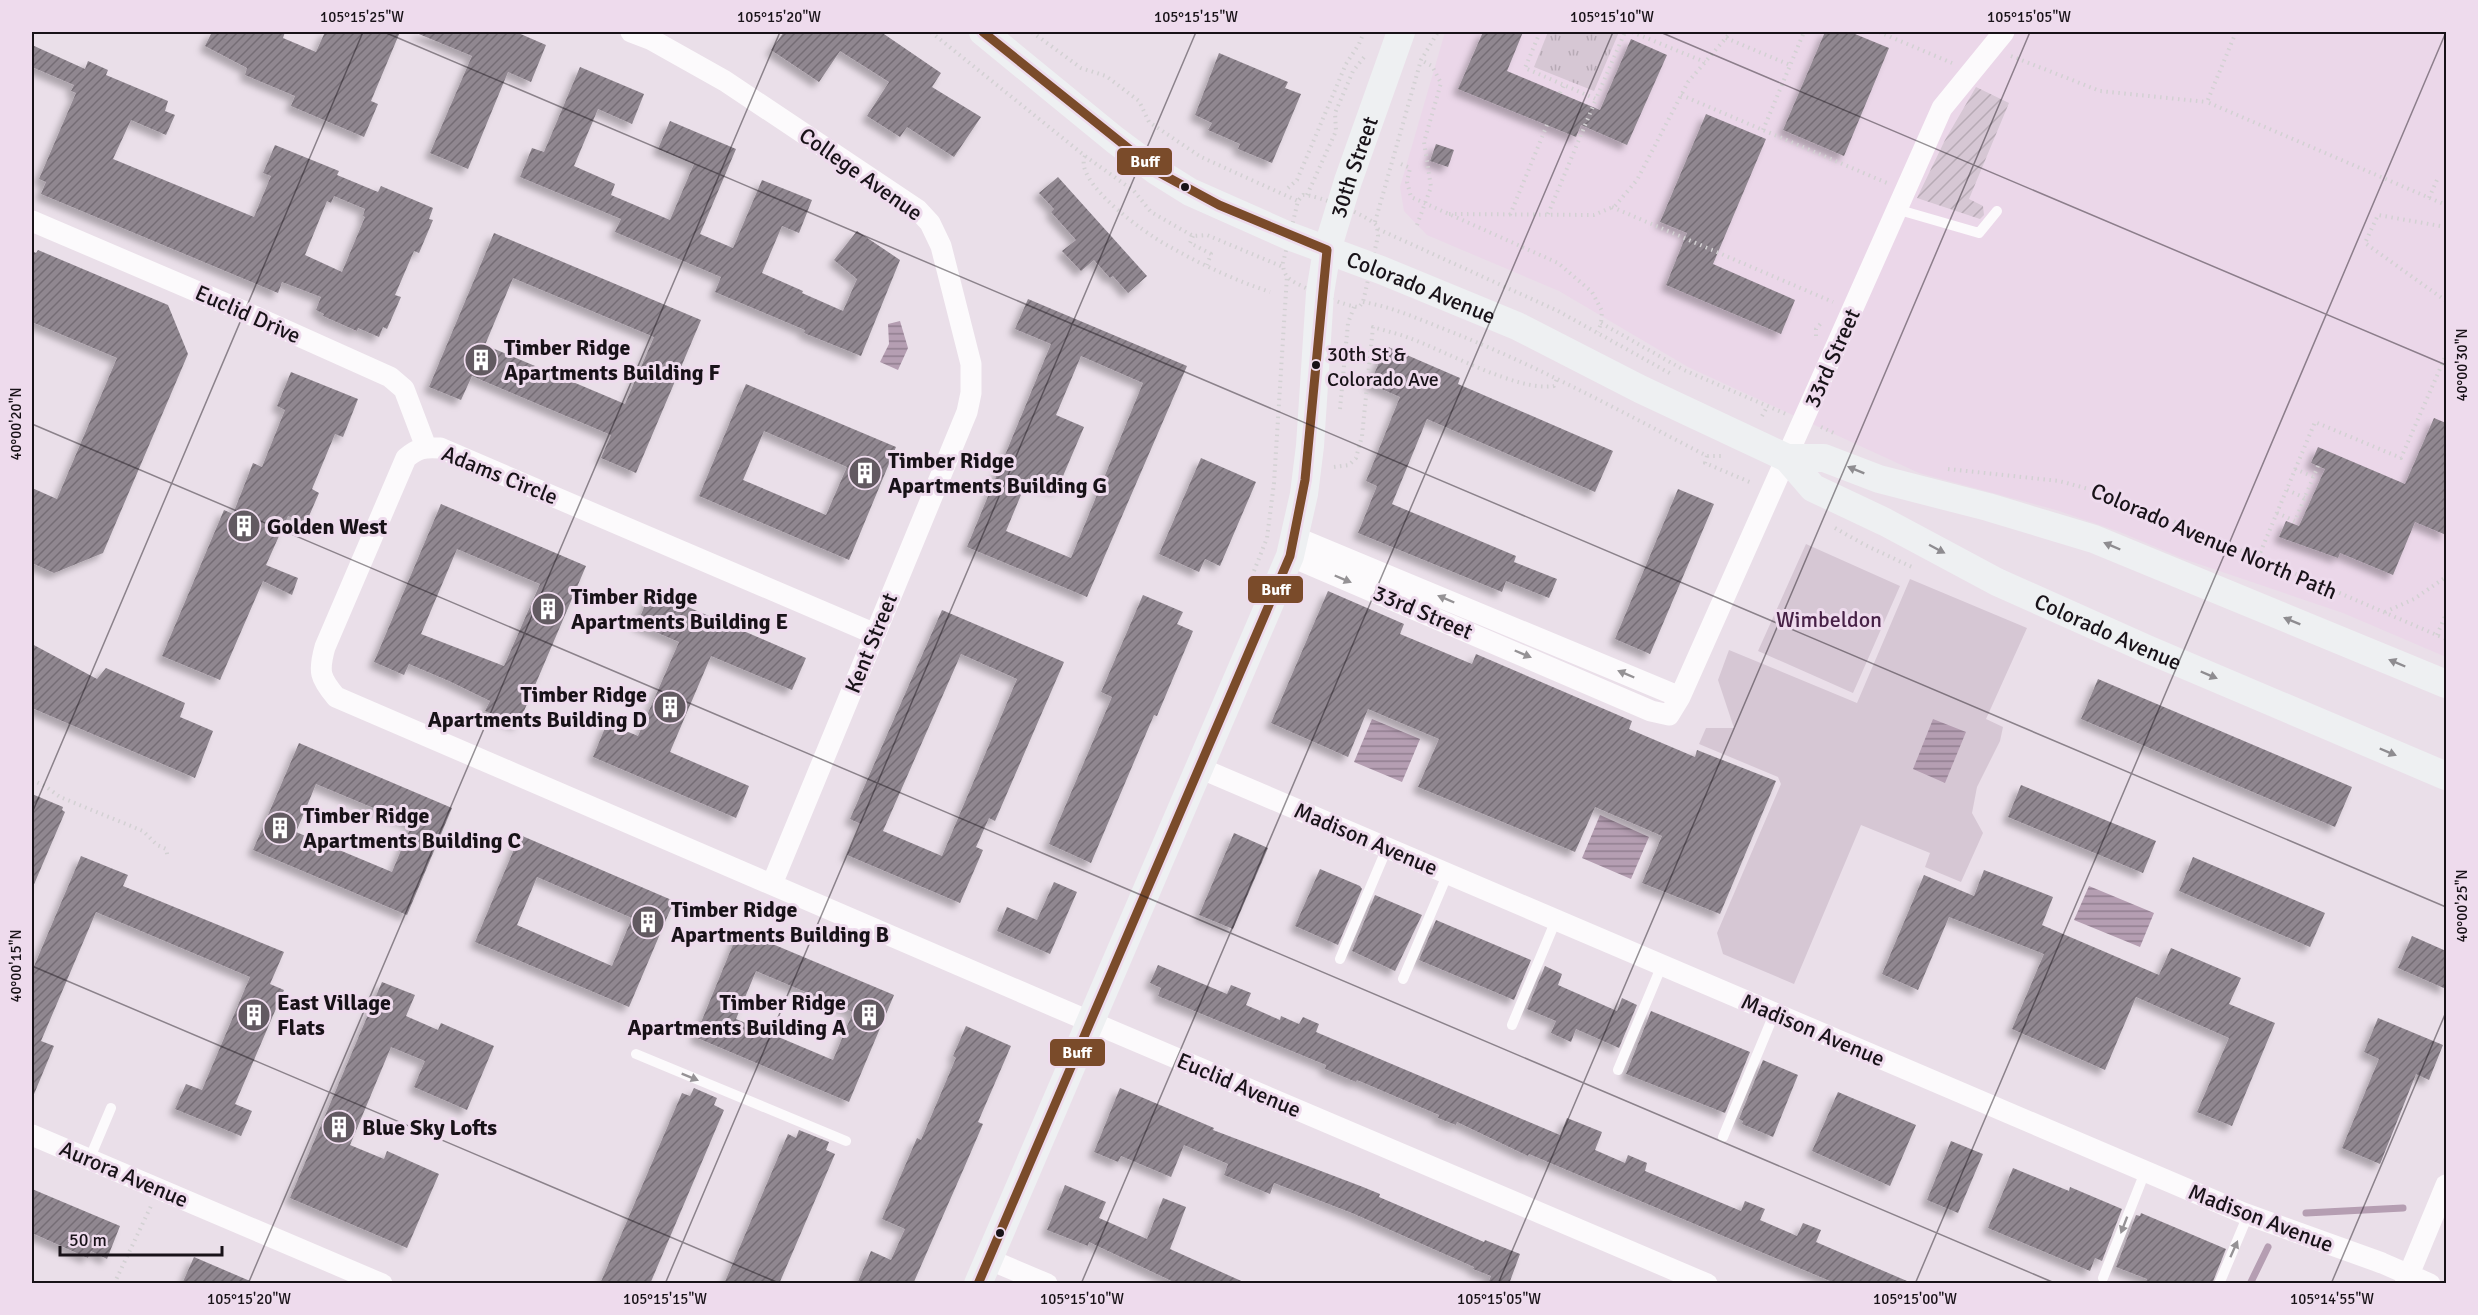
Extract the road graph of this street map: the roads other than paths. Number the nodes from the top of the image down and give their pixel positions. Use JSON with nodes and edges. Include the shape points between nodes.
{"nodes":[{"id":1,"x":632,"y":32,"type":"edge"},
{"id":2,"x":983,"y":32,"type":"edge"},
{"id":3,"x":1401,"y":32,"type":"edge"},
{"id":4,"x":2004,"y":32,"type":"edge"},
{"id":5,"x":1900,"y":200,"type":"junction"},
{"id":6,"x":1997,"y":211,"type":"dead end"},
{"id":7,"x":32,"y":221,"type":"edge"},
{"id":8,"x":1327,"y":250,"type":"junction"},
{"id":9,"x":969,"y":402,"type":"joint"},
{"id":10,"x":426,"y":447,"type":"junction"},
{"id":11,"x":1787,"y":458,"type":"junction"},
{"id":12,"x":1292,"y":547,"type":"junction"},
{"id":13,"x":875,"y":634,"type":"junction"},
{"id":14,"x":2446,"y":684,"type":"edge"},
{"id":15,"x":1200,"y":768,"type":"junction"},
{"id":16,"x":2446,"y":776,"type":"edge"},
{"id":17,"x":1387,"y":848,"type":"junction"},
{"id":18,"x":1448,"y":873,"type":"junction"},
{"id":19,"x":772,"y":884,"type":"junction"},
{"id":20,"x":1556,"y":920,"type":"junction"},
{"id":21,"x":1340,"y":959,"type":"dead end"},
{"id":22,"x":1662,"y":965,"type":"junction"},
{"id":23,"x":1403,"y":979,"type":"dead end"},
{"id":24,"x":1774,"y":1014,"type":"junction"},
{"id":25,"x":1091,"y":1022,"type":"junction"},
{"id":26,"x":1512,"y":1025,"type":"dead end"},
{"id":27,"x":636,"y":1054,"type":"dead end"},
{"id":28,"x":1618,"y":1070,"type":"dead end"},
{"id":29,"x":111,"y":1108,"type":"dead end"},
{"id":30,"x":32,"y":1135,"type":"edge"},
{"id":31,"x":1723,"y":1137,"type":"dead end"},
{"id":32,"x":846,"y":1140,"type":"dead end"},
{"id":33,"x":89,"y":1160,"type":"junction"},
{"id":34,"x":2145,"y":1172,"type":"junction"},
{"id":35,"x":2446,"y":1185,"type":"edge"},
{"id":36,"x":2248,"y":1215,"type":"junction"},
{"id":37,"x":983,"y":1271,"type":"edge"},
{"id":38,"x":2103,"y":1278,"type":"dead end"},
{"id":39,"x":2407,"y":1279,"type":"edge"},
{"id":40,"x":382,"y":1284,"type":"edge"},
{"id":41,"x":1047,"y":1284,"type":"edge"},
{"id":42,"x":1707,"y":1284,"type":"edge"},
{"id":43,"x":2219,"y":1284,"type":"edge"},
{"id":44,"x":2430,"y":1284,"type":"edge"}],
"edges":[{"from":1,"to":9,"type":"street","name":"College Avenue","via":[[725,81],[918,210],[930,223],[941,246],[971,364]]},
{"from":2,"to":8,"type":"main road","name":"Colorado Avenue","via":[[1158,172],[1231,211]]},
{"from":3,"to":8,"type":"main road","name":"30th Street"},
{"from":4,"to":5,"type":"street","name":"33rd Street","via":[[1942,108]]},
{"from":5,"to":6,"type":"lane","via":[[1979,233]]},
{"from":5,"to":11,"type":"street","name":"33rd Street"},
{"from":7,"to":10,"type":"street","name":"Euclid Drive","via":[[390,377],[404,389]]},
{"from":8,"to":11,"type":"main road","name":"Colorado Avenue","via":[[1517,326],[1640,390]]},
{"from":8,"to":12,"type":"main road","name":"30th Street","via":[[1320,293],[1310,446]]},
{"from":9,"to":13,"type":"street","name":"Kent Street"},
{"from":10,"to":13,"type":"street","name":"Adams Circle","via":[[447,451]]},
{"from":10,"to":19,"type":"street","name":"Adams Circle","via":[[406,458],[325,647],[320,665],[322,681],[336,698]]},
{"from":11,"to":12,"type":"street","name":"33rd Street","via":[[1680,697]]},
{"from":14,"to":11,"type":"main road","name":"Colorado Avenue","one_way":true,"via":[[2094,539],[1879,480],[1824,458]]},
{"from":11,"to":16,"type":"main road","name":"Colorado Avenue","one_way":true,"via":[[1813,488],[1997,582]]},
{"from":12,"to":15,"type":"main road","name":"30th Street"},
{"from":13,"to":19,"type":"street","name":"Kent Street"},
{"from":15,"to":17,"type":"street","name":"Madison Avenue"},
{"from":15,"to":25,"type":"main road","name":"30th Street"},
{"from":17,"to":18,"type":"street","name":"Madison Avenue"},
{"from":17,"to":21,"type":"lane"},
{"from":18,"to":20,"type":"street","name":"Madison Avenue"},
{"from":18,"to":23,"type":"lane"},
{"from":19,"to":25,"type":"street","name":"Euclid Avenue"},
{"from":20,"to":22,"type":"street","name":"Madison Avenue"},
{"from":20,"to":26,"type":"lane"},
{"from":22,"to":24,"type":"street","name":"Madison Avenue"},
{"from":22,"to":28,"type":"lane"},
{"from":24,"to":31,"type":"lane"},
{"from":24,"to":34,"type":"street","name":"Madison Avenue"},
{"from":25,"to":37,"type":"main road","name":"30th Street"},
{"from":25,"to":42,"type":"street","name":"Euclid Avenue"},
{"from":27,"to":32,"type":"lane","one_way":true},
{"from":29,"to":33,"type":"lane"},
{"from":30,"to":33,"type":"street","name":"Aurora Avenue"},
{"from":33,"to":40,"type":"street","name":"Aurora Avenue"},
{"from":34,"to":36,"type":"street","name":"Madison Avenue"},
{"from":34,"to":38,"type":"lane","one_way":true},
{"from":35,"to":39,"type":"street"},
{"from":36,"to":39,"type":"street","name":"Madison Avenue"},
{"from":43,"to":36,"type":"lane","one_way":true},
{"from":37,"to":41,"type":"street"},
{"from":39,"to":44,"type":"street","name":"Madison Avenue"}]}
